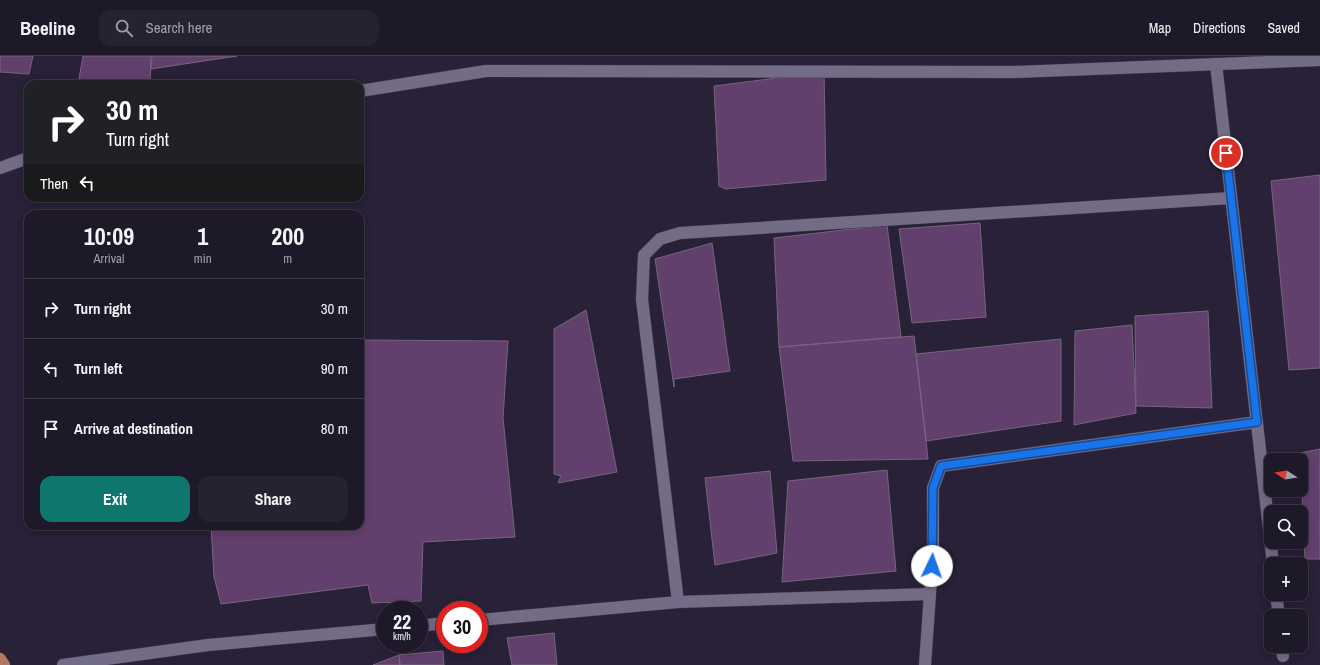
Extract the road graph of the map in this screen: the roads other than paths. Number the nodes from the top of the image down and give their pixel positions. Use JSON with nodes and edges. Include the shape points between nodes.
{"nodes":[{"id":1,"x":1320,"y":60,"type":"edge"},
{"id":2,"x":1216,"y":64,"type":"junction"},
{"id":3,"x":364,"y":90,"type":"edge"},
{"id":4,"x":24,"y":159,"type":"edge"},
{"id":5,"x":0,"y":168,"type":"edge"},
{"id":6,"x":1231,"y":198,"type":"junction"},
{"id":7,"x":1257,"y":422,"type":"junction"},
{"id":8,"x":1272,"y":557,"type":"edge"},
{"id":9,"x":930,"y":594,"type":"junction"},
{"id":10,"x":678,"y":602,"type":"junction"},
{"id":11,"x":488,"y":619,"type":"edge"},
{"id":12,"x":376,"y":630,"type":"edge"},
{"id":13,"x":0,"y":659,"type":"edge"},
{"id":14,"x":4,"y":665,"type":"edge"},
{"id":15,"x":63,"y":665,"type":"edge"},
{"id":16,"x":925,"y":665,"type":"edge"}],
"edges":[{"from":1,"to":2,"type":"street"},
{"from":2,"to":3,"type":"street","via":[[1013,72],[486,71]]},
{"from":2,"to":6,"type":"street"},
{"from":4,"to":5,"type":"street"},
{"from":6,"to":7,"type":"street"},
{"from":6,"to":10,"type":"street","via":[[680,233],[660,239],[644,254],[642,299]]},
{"from":7,"to":8,"type":"street"},
{"from":7,"to":9,"type":"street","via":[[941,466],[933,488]]},
{"from":9,"to":10,"type":"street"},
{"from":9,"to":16,"type":"street"},
{"from":10,"to":11,"type":"street"},
{"from":12,"to":15,"type":"street","via":[[208,644]]},
{"from":13,"to":14,"type":"main road"}]}
